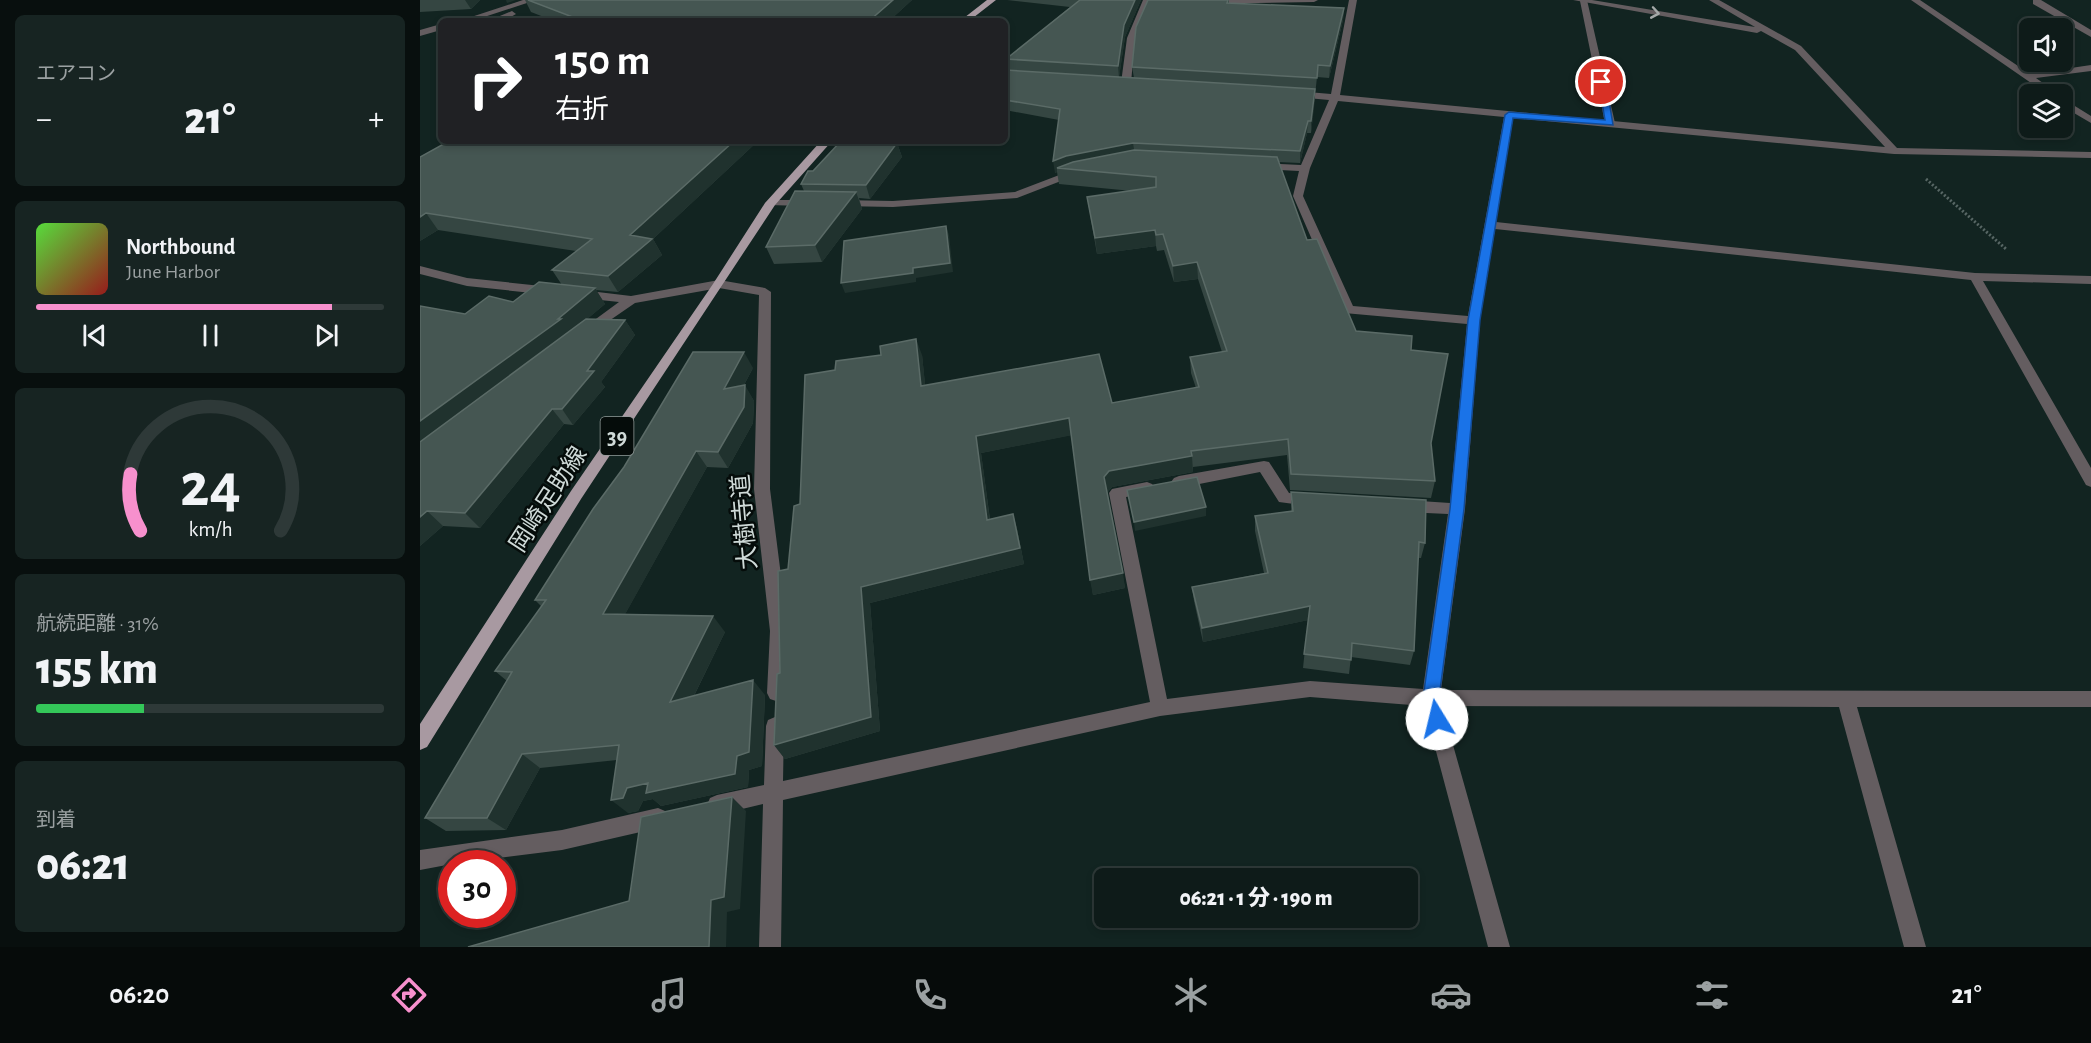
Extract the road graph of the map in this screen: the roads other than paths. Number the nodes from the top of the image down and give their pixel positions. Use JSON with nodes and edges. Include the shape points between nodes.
{"nodes":[{"id":1,"x":532,"y":0,"type":"edge"},
{"id":2,"x":992,"y":0,"type":"edge"},
{"id":3,"x":1147,"y":0,"type":"edge"},
{"id":4,"x":1168,"y":0,"type":"edge"},
{"id":5,"x":1314,"y":0,"type":"edge"},
{"id":6,"x":1353,"y":0,"type":"edge"},
{"id":7,"x":1577,"y":0,"type":"edge"},
{"id":8,"x":1713,"y":0,"type":"edge"},
{"id":9,"x":1915,"y":0,"type":"edge"},
{"id":10,"x":2037,"y":0,"type":"edge"},
{"id":11,"x":1584,"y":1,"type":"edge"},
{"id":12,"x":543,"y":4,"type":"edge"},
{"id":13,"x":473,"y":18,"type":"edge"},
{"id":14,"x":499,"y":18,"type":"edge"},
{"id":15,"x":968,"y":18,"type":"edge"},
{"id":16,"x":438,"y":28,"type":"edge"},
{"id":17,"x":1769,"y":32,"type":"junction"},
{"id":18,"x":420,"y":33,"type":"edge"},
{"id":19,"x":2091,"y":33,"type":"edge"},
{"id":20,"x":2091,"y":68,"type":"edge"},
{"id":21,"x":2027,"y":77,"type":"junction"},
{"id":22,"x":1115,"y":82,"type":"edge"},
{"id":23,"x":1126,"y":83,"type":"junction"},
{"id":24,"x":1138,"y":84,"type":"edge"},
{"id":25,"x":2038,"y":84,"type":"edge"},
{"id":26,"x":1289,"y":93,"type":"edge"},
{"id":27,"x":1335,"y":96,"type":"junction"},
{"id":28,"x":2073,"y":108,"type":"edge"},
{"id":29,"x":1509,"y":115,"type":"junction"},
{"id":30,"x":2091,"y":120,"type":"edge"},
{"id":31,"x":1610,"y":123,"type":"junction"},
{"id":32,"x":824,"y":144,"type":"edge"},
{"id":33,"x":1894,"y":151,"type":"junction"},
{"id":34,"x":2091,"y":155,"type":"edge"},
{"id":35,"x":1248,"y":166,"type":"edge"},
{"id":36,"x":1305,"y":168,"type":"junction"},
{"id":37,"x":1082,"y":170,"type":"edge"},
{"id":38,"x":771,"y":203,"type":"junction"},
{"id":39,"x":1490,"y":225,"type":"junction"},
{"id":40,"x":420,"y":270,"type":"edge"},
{"id":41,"x":1975,"y":277,"type":"junction"},
{"id":42,"x":2091,"y":280,"type":"edge"},
{"id":43,"x":719,"y":284,"type":"junction"},
{"id":44,"x":631,"y":300,"type":"junction"},
{"id":45,"x":1474,"y":320,"type":"junction"},
{"id":46,"x":576,"y":341,"type":"edge"},
{"id":47,"x":2091,"y":481,"type":"edge"},
{"id":48,"x":1330,"y":501,"type":"edge"},
{"id":49,"x":1388,"y":505,"type":"edge"},
{"id":50,"x":1457,"y":509,"type":"junction"},
{"id":51,"x":1845,"y":697,"type":"junction"},
{"id":52,"x":1431,"y":698,"type":"junction"},
{"id":53,"x":2091,"y":699,"type":"edge"},
{"id":54,"x":1160,"y":708,"type":"junction"},
{"id":55,"x":420,"y":741,"type":"edge"},
{"id":56,"x":772,"y":793,"type":"junction"},
{"id":57,"x":702,"y":808,"type":"edge"},
{"id":58,"x":679,"y":814,"type":"edge"},
{"id":59,"x":420,"y":860,"type":"edge"},
{"id":60,"x":770,"y":947,"type":"edge"},
{"id":61,"x":1499,"y":947,"type":"edge"},
{"id":62,"x":1915,"y":947,"type":"edge"}],
"edges":[{"from":1,"to":13,"type":"street"},
{"from":2,"to":15,"type":"main road"},
{"from":3,"to":23,"type":"street","via":[[1131,38]]},
{"from":4,"to":5,"type":"street"},
{"from":6,"to":27,"type":"street"},
{"from":7,"to":11,"type":"street"},
{"from":8,"to":17,"type":"street"},
{"from":9,"to":21,"type":"street"},
{"from":10,"to":19,"type":"street","via":[[2036,3]]},
{"from":11,"to":17,"type":"street","one_way":true},
{"from":11,"to":31,"type":"street"},
{"from":12,"to":14,"type":"street"},
{"from":16,"to":18,"type":"street"},
{"from":17,"to":33,"type":"street","via":[[1798,48]]},
{"from":20,"to":21,"type":"street"},
{"from":21,"to":25,"type":"street"},
{"from":22,"to":23,"type":"street"},
{"from":23,"to":24,"type":"street"},
{"from":26,"to":27,"type":"street"},
{"from":27,"to":29,"type":"street"},
{"from":27,"to":36,"type":"street"},
{"from":28,"to":30,"type":"street"},
{"from":29,"to":31,"type":"street"},
{"from":29,"to":39,"type":"street"},
{"from":31,"to":33,"type":"street"},
{"from":32,"to":38,"type":"main road","name":"岡崎足助線","number":"39"},
{"from":33,"to":34,"type":"street"},
{"from":35,"to":36,"type":"street"},
{"from":36,"to":45,"type":"street","via":[[1298,196],[1348,310]]},
{"from":37,"to":38,"type":"street","via":[[1017,195],[893,204]]},
{"from":38,"to":43,"type":"main road","name":"岡崎足助線","number":"39"},
{"from":39,"to":41,"type":"street"},
{"from":39,"to":45,"type":"street"},
{"from":40,"to":44,"type":"street","via":[[467,282]]},
{"from":41,"to":42,"type":"street"},
{"from":41,"to":47,"type":"street"},
{"from":43,"to":44,"type":"street"},
{"from":43,"to":55,"type":"main road","name":"岡崎足助線","number":"39","via":[[576,495]]},
{"from":43,"to":56,"type":"street","name":"大樹寺道","via":[[765,292],[762,489],[779,631]]},
{"from":44,"to":46,"type":"street"},
{"from":45,"to":50,"type":"street"},
{"from":48,"to":54,"type":"street","via":[[1284,498],[1264,466],[1117,493]]},
{"from":49,"to":50,"type":"street"},
{"from":50,"to":52,"type":"street"},
{"from":51,"to":52,"type":"street"},
{"from":51,"to":53,"type":"street"},
{"from":51,"to":62,"type":"street"},
{"from":52,"to":54,"type":"street","via":[[1310,689]]},
{"from":52,"to":61,"type":"street"},
{"from":54,"to":56,"type":"street"},
{"from":56,"to":57,"type":"street"},
{"from":56,"to":60,"type":"street"},
{"from":58,"to":59,"type":"street","via":[[562,840]]}]}
